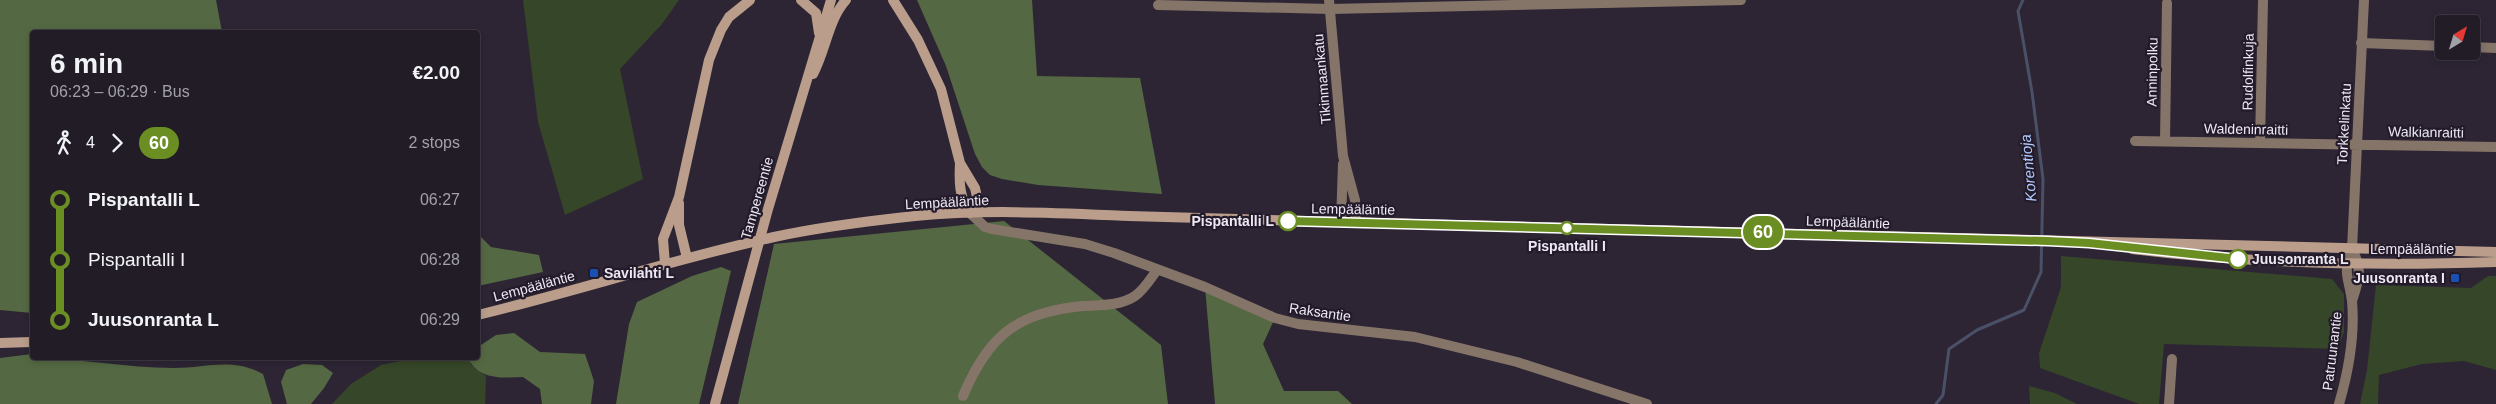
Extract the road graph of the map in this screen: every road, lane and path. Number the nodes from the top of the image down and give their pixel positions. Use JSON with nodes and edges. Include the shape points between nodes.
{"nodes":[{"id":1,"x":750,"y":0,"type":"edge"},
{"id":2,"x":801,"y":0,"type":"edge"},
{"id":3,"x":831,"y":0,"type":"edge"},
{"id":4,"x":846,"y":0,"type":"edge"},
{"id":5,"x":886,"y":0,"type":"edge"},
{"id":6,"x":894,"y":0,"type":"edge"},
{"id":7,"x":1741,"y":0,"type":"edge"},
{"id":8,"x":2364,"y":0,"type":"edge"},
{"id":9,"x":2263,"y":1,"type":"dead end"},
{"id":10,"x":2167,"y":2,"type":"dead end"},
{"id":11,"x":1330,"y":4,"type":"edge"},
{"id":12,"x":1158,"y":5,"type":"dead end"},
{"id":13,"x":908,"y":23,"type":"junction"},
{"id":14,"x":2362,"y":43,"type":"junction"},
{"id":15,"x":818,"y":44,"type":"junction"},
{"id":16,"x":2435,"y":46,"type":"edge"},
{"id":17,"x":2480,"y":47,"type":"edge"},
{"id":18,"x":2496,"y":48,"type":"edge"},
{"id":19,"x":803,"y":92,"type":"junction"},
{"id":20,"x":2135,"y":141,"type":"dead end"},
{"id":21,"x":2166,"y":141,"type":"junction"},
{"id":22,"x":2260,"y":143,"type":"junction"},
{"id":23,"x":2356,"y":144,"type":"junction"},
{"id":24,"x":2496,"y":147,"type":"edge"},
{"id":25,"x":1343,"y":156,"type":"junction"},
{"id":26,"x":960,"y":163,"type":"junction"},
{"id":27,"x":679,"y":197,"type":"junction"},
{"id":28,"x":970,"y":213,"type":"junction"},
{"id":29,"x":1341,"y":222,"type":"junction"},
{"id":30,"x":1356,"y":222,"type":"junction"},
{"id":31,"x":2089,"y":243,"type":"junction"},
{"id":32,"x":2352,"y":249,"type":"junction"},
{"id":33,"x":2496,"y":252,"type":"edge"},
{"id":34,"x":688,"y":258,"type":"junction"},
{"id":35,"x":2496,"y":262,"type":"edge"},
{"id":36,"x":2346,"y":263,"type":"junction"},
{"id":37,"x":2359,"y":263,"type":"junction"},
{"id":38,"x":665,"y":264,"type":"junction"},
{"id":39,"x":1157,"y":270,"type":"junction"},
{"id":40,"x":2352,"y":302,"type":"junction"},
{"id":41,"x":480,"y":314,"type":"edge"},
{"id":42,"x":30,"y":342,"type":"edge"},
{"id":43,"x":0,"y":343,"type":"edge"},
{"id":44,"x":2172,"y":359,"type":"dead end"},
{"id":45,"x":963,"y":396,"type":"dead end"},
{"id":46,"x":715,"y":404,"type":"edge"},
{"id":47,"x":1647,"y":404,"type":"edge"},
{"id":48,"x":2169,"y":404,"type":"edge"},
{"id":49,"x":2339,"y":404,"type":"edge"}],
"edges":[{"from":1,"to":27,"type":"main road","via":[[729,17],[715,44]]},
{"from":2,"to":15,"type":"main road","via":[[816,13]]},
{"from":3,"to":15,"type":"main road","name":"Tampereentie"},
{"from":4,"to":19,"type":"main road","via":[[836,15],[822,56]]},
{"from":5,"to":13,"type":"main road"},
{"from":6,"to":13,"type":"main road"},
{"from":7,"to":11,"type":"street"},
{"from":8,"to":14,"type":"street","name":"Torkkelinkatu"},
{"from":9,"to":22,"type":"street","name":"Rudolfinkuja"},
{"from":10,"to":21,"type":"street","name":"Anninpolku"},
{"from":11,"to":12,"type":"street"},
{"from":11,"to":25,"type":"street","name":"Tikinmaankatu"},
{"from":13,"to":26,"type":"main road","via":[[941,90]]},
{"from":14,"to":16,"type":"street"},
{"from":14,"to":23,"type":"street","name":"Torkkelinkatu"},
{"from":15,"to":19,"type":"main road","name":"Tampereentie"},
{"from":17,"to":18,"type":"street"},
{"from":19,"to":46,"type":"main road","name":"Tampereentie"},
{"from":20,"to":21,"type":"street","name":"Waldeninraitti"},
{"from":21,"to":22,"type":"street","name":"Waldeninraitti"},
{"from":22,"to":23,"type":"street","name":"Waldeninraitti"},
{"from":23,"to":24,"type":"street","name":"Walkianraitti"},
{"from":23,"to":32,"type":"street","name":"Torkkelinkatu"},
{"from":25,"to":29,"type":"street","name":"Tikinmaankatu"},
{"from":25,"to":30,"type":"street","name":"Tikinmaankatu","via":[[1355,200]]},
{"from":26,"to":28,"type":"main road","via":[[962,201]]},
{"from":26,"to":28,"type":"main road","via":[[975,188],[976,197]]},
{"from":27,"to":34,"type":"main road","via":[[679,225]]},
{"from":27,"to":38,"type":"main road","via":[[663,239]]},
{"from":28,"to":29,"type":"main road","name":"Lempääläntie"},
{"from":28,"to":34,"type":"main road","name":"Lempääläntie","via":[[849,224],[776,236]]},
{"from":28,"to":39,"type":"street","name":"Raksantie","via":[[992,229],[1085,244]]},
{"from":29,"to":30,"type":"main road","name":"Lempääläntie"},
{"from":30,"to":31,"type":"main road","name":"Lempääläntie"},
{"from":31,"to":32,"type":"main road","name":"Lempääläntie"},
{"from":31,"to":36,"type":"main road","name":"Lempääläntie","via":[[2228,258]]},
{"from":32,"to":33,"type":"main road","name":"Lempääläntie"},
{"from":32,"to":36,"type":"street","name":"Patruunantie"},
{"from":32,"to":37,"type":"street"},
{"from":34,"to":38,"type":"main road","name":"Lempääläntie"},
{"from":35,"to":37,"type":"main road","name":"Lempääläntie"},
{"from":36,"to":37,"type":"main road","name":"Lempääläntie"},
{"from":36,"to":40,"type":"street","name":"Patruunantie"},
{"from":37,"to":40,"type":"street","name":"Patruunantie","via":[[2360,276]]},
{"from":38,"to":41,"type":"main road","name":"Lempääläntie"},
{"from":39,"to":45,"type":"street","via":[[1137,295],[1121,303],[1052,310],[1024,319],[988,348]]},
{"from":39,"to":47,"type":"street","name":"Raksantie","via":[[1275,318],[1298,324],[1415,338],[1517,362]]},
{"from":40,"to":49,"type":"street","name":"Patruunantie","via":[[2345,383]]},
{"from":42,"to":43,"type":"main road"},
{"from":44,"to":48,"type":"street"}]}
